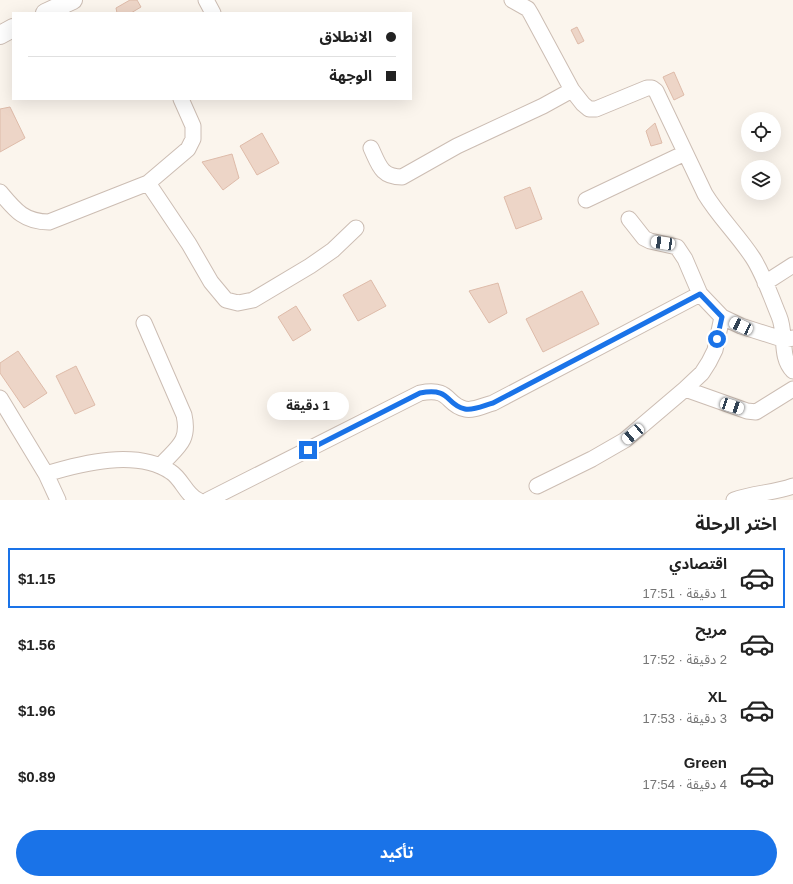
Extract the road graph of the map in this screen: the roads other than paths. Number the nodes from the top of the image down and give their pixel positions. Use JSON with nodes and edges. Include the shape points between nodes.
{"nodes":[{"id":1,"x":73,"y":0,"type":"edge"},
{"id":2,"x":206,"y":0,"type":"edge"},
{"id":3,"x":512,"y":0,"type":"edge"},
{"id":4,"x":47,"y":12,"type":"edge"},
{"id":5,"x":212,"y":12,"type":"edge"},
{"id":6,"x":12,"y":28,"type":"edge"},
{"id":7,"x":0,"y":34,"type":"edge"},
{"id":8,"x":572,"y":90,"type":"junction"},
{"id":9,"x":181,"y":100,"type":"edge"},
{"id":10,"x":371,"y":148,"type":"dead end"},
{"id":11,"x":685,"y":153,"type":"junction"},
{"id":12,"x":148,"y":183,"type":"junction"},
{"id":13,"x":0,"y":192,"type":"edge"},
{"id":14,"x":586,"y":200,"type":"dead end"},
{"id":15,"x":629,"y":219,"type":"dead end"},
{"id":16,"x":356,"y":228,"type":"dead end"},
{"id":17,"x":793,"y":266,"type":"edge"},
{"id":18,"x":765,"y":283,"type":"junction"},
{"id":19,"x":700,"y":294,"type":"junction"},
{"id":20,"x":722,"y":317,"type":"junction"},
{"id":21,"x":144,"y":323,"type":"dead end"},
{"id":22,"x":789,"y":339,"type":"edge"},
{"id":23,"x":793,"y":371,"type":"edge"},
{"id":24,"x":793,"y":389,"type":"edge"},
{"id":25,"x":685,"y":390,"type":"junction"},
{"id":26,"x":0,"y":398,"type":"edge"},
{"id":27,"x":160,"y":466,"type":"junction"},
{"id":28,"x":46,"y":474,"type":"junction"},
{"id":29,"x":537,"y":486,"type":"dead end"},
{"id":30,"x":793,"y":486,"type":"edge"},
{"id":31,"x":58,"y":500,"type":"edge"},
{"id":32,"x":198,"y":500,"type":"edge"},
{"id":33,"x":208,"y":500,"type":"edge"},
{"id":34,"x":734,"y":500,"type":"edge"}],
"edges":[{"from":1,"to":4,"type":"street"},
{"from":2,"to":5,"type":"street"},
{"from":3,"to":8,"type":"street","via":[[528,9]]},
{"from":6,"to":7,"type":"street"},
{"from":8,"to":10,"type":"street","via":[[457,146],[402,177],[384,173]]},
{"from":8,"to":11,"type":"street","via":[[583,104],[590,109],[596,109],[652,88],[659,96]]},
{"from":9,"to":12,"type":"street","via":[[193,126],[193,139],[188,149]]},
{"from":11,"to":14,"type":"street"},
{"from":11,"to":18,"type":"street","via":[[711,204],[754,259]]},
{"from":12,"to":13,"type":"street","via":[[49,222],[35,222],[23,215]]},
{"from":12,"to":16,"type":"street","via":[[211,282],[226,300],[238,303],[253,300],[310,266],[333,250]]},
{"from":15,"to":19,"type":"street","via":[[650,242],[677,247]]},
{"from":17,"to":18,"type":"street"},
{"from":18,"to":22,"type":"street"},
{"from":19,"to":20,"type":"street"},
{"from":19,"to":33,"type":"street","via":[[493,403],[467,410],[460,408],[440,392],[420,393]]},
{"from":20,"to":22,"type":"street","via":[[741,326]]},
{"from":20,"to":25,"type":"street","via":[[710,362]]},
{"from":21,"to":27,"type":"street","via":[[187,427],[184,439]]},
{"from":22,"to":23,"type":"street","via":[[785,358]]},
{"from":24,"to":25,"type":"street","via":[[756,412]]},
{"from":25,"to":29,"type":"street","via":[[624,440],[592,460]]},
{"from":26,"to":28,"type":"street"},
{"from":27,"to":28,"type":"street","via":[[123,460],[78,465]]},
{"from":27,"to":32,"type":"street","via":[[172,473],[191,497]]},
{"from":28,"to":31,"type":"street"},
{"from":30,"to":34,"type":"street","via":[[746,495]]}]}
